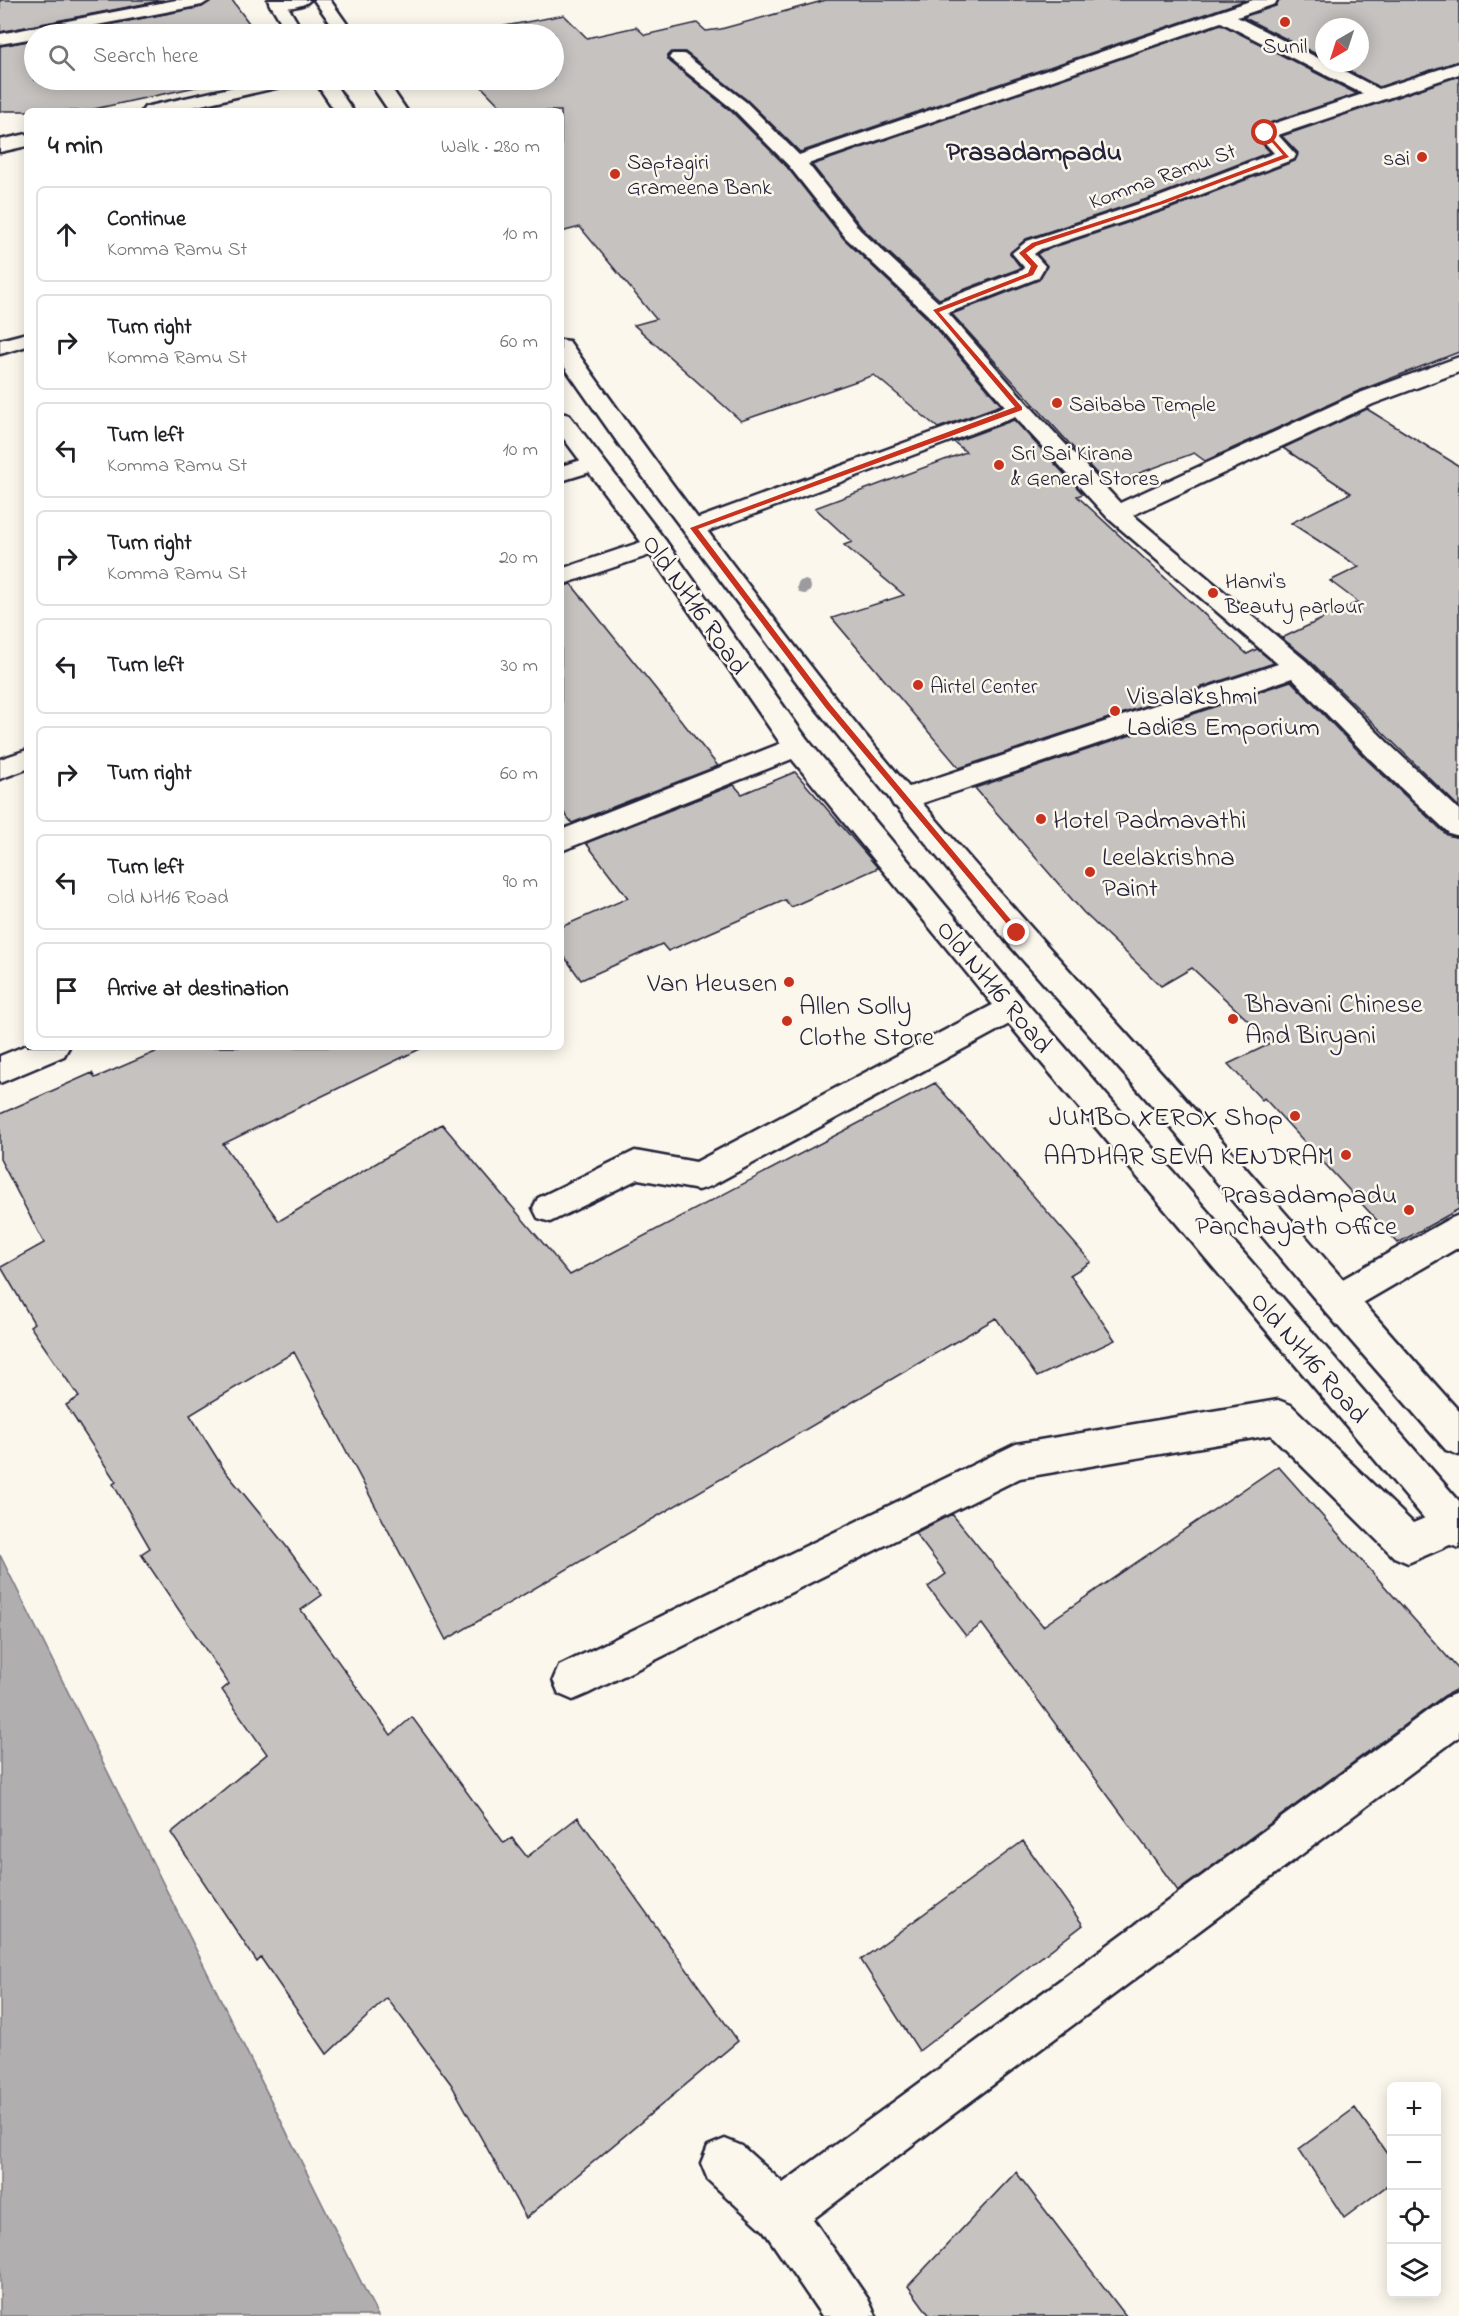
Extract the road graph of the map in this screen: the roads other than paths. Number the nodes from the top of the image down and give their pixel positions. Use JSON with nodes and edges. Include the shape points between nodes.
{"nodes":[{"id":1,"x":202,"y":0,"type":"edge"},
{"id":2,"x":302,"y":0,"type":"edge"},
{"id":3,"x":322,"y":0,"type":"edge"},
{"id":4,"x":1269,"y":0,"type":"edge"},
{"id":5,"x":276,"y":2,"type":"edge"},
{"id":6,"x":1224,"y":9,"type":"edge"},
{"id":7,"x":78,"y":24,"type":"edge"},
{"id":8,"x":290,"y":24,"type":"edge"},
{"id":9,"x":339,"y":24,"type":"edge"},
{"id":10,"x":24,"y":34,"type":"edge"},
{"id":11,"x":0,"y":39,"type":"edge"},
{"id":12,"x":678,"y":58,"type":"dead end"},
{"id":13,"x":1459,"y":68,"type":"edge"},
{"id":14,"x":243,"y":90,"type":"edge"},
{"id":15,"x":329,"y":90,"type":"edge"},
{"id":16,"x":384,"y":90,"type":"edge"},
{"id":17,"x":1378,"y":95,"type":"junction"},
{"id":18,"x":164,"y":108,"type":"edge"},
{"id":19,"x":342,"y":108,"type":"edge"},
{"id":20,"x":396,"y":108,"type":"edge"},
{"id":21,"x":24,"y":141,"type":"edge"},
{"id":22,"x":0,"y":146,"type":"edge"},
{"id":23,"x":796,"y":162,"type":"junction"},
{"id":24,"x":935,"y":311,"type":"junction"},
{"id":25,"x":24,"y":340,"type":"edge"},
{"id":26,"x":0,"y":347,"type":"edge"},
{"id":27,"x":564,"y":350,"type":"edge"},
{"id":28,"x":1459,"y":364,"type":"edge"},
{"id":29,"x":1019,"y":408,"type":"junction"},
{"id":30,"x":564,"y":424,"type":"edge"},
{"id":31,"x":592,"y":464,"type":"junction"},
{"id":32,"x":564,"y":473,"type":"edge"},
{"id":33,"x":1117,"y":514,"type":"junction"},
{"id":34,"x":693,"y":528,"type":"junction"},
{"id":35,"x":656,"y":545,"type":"junction"},
{"id":36,"x":564,"y":576,"type":"edge"},
{"id":37,"x":1297,"y":667,"type":"junction"},
{"id":38,"x":797,"y":746,"type":"junction"},
{"id":39,"x":24,"y":760,"type":"edge"},
{"id":40,"x":0,"y":769,"type":"edge"},
{"id":41,"x":904,"y":799,"type":"junction"},
{"id":42,"x":1459,"y":826,"type":"edge"},
{"id":43,"x":564,"y":840,"type":"edge"},
{"id":44,"x":1013,"y":1008,"type":"junction"},
{"id":45,"x":45,"y":1050,"type":"edge"},
{"id":46,"x":0,"y":1070,"type":"edge"},
{"id":47,"x":550,"y":1208,"type":"dead end"},
{"id":48,"x":1459,"y":1230,"type":"edge"},
{"id":49,"x":1337,"y":1300,"type":"junction"},
{"id":50,"x":1459,"y":1438,"type":"edge"},
{"id":51,"x":1456,"y":1527,"type":"edge"},
{"id":52,"x":573,"y":1680,"type":"dead end"},
{"id":53,"x":1459,"y":1712,"type":"edge"},
{"id":54,"x":725,"y":2163,"type":"dead end"},
{"id":55,"x":781,"y":2214,"type":"junction"},
{"id":56,"x":850,"y":2316,"type":"edge"}],
"edges":[{"from":1,"to":7,"type":"street"},
{"from":2,"to":5,"type":"street"},
{"from":3,"to":9,"type":"street"},
{"from":4,"to":6,"type":"street"},
{"from":5,"to":8,"type":"street"},
{"from":6,"to":17,"type":"street"},
{"from":6,"to":23,"type":"street"},
{"from":10,"to":11,"type":"street"},
{"from":12,"to":23,"type":"street","via":[[740,106]]},
{"from":13,"to":17,"type":"street","name":"Komma Ramu St"},
{"from":14,"to":18,"type":"street"},
{"from":15,"to":19,"type":"street"},
{"from":16,"to":20,"type":"street"},
{"from":17,"to":24,"type":"street","name":"Komma Ramu St","via":[[1265,133],[1287,156],[1034,245],[1022,253],[1035,266],[1031,274]]},
{"from":21,"to":22,"type":"street"},
{"from":23,"to":24,"type":"street","via":[[853,234]]},
{"from":24,"to":29,"type":"street"},
{"from":25,"to":26,"type":"street"},
{"from":27,"to":34,"type":"street","name":"Old NH16 Road"},
{"from":28,"to":33,"type":"street","via":[[1365,399]]},
{"from":29,"to":33,"type":"street"},
{"from":29,"to":34,"type":"street"},
{"from":30,"to":31,"type":"street","name":"Old NH16 Road"},
{"from":31,"to":32,"type":"street"},
{"from":31,"to":35,"type":"street","name":"Old NH16 Road"},
{"from":33,"to":37,"type":"street"},
{"from":34,"to":41,"type":"street","name":"Old NH16 Road"},
{"from":35,"to":36,"type":"street"},
{"from":35,"to":38,"type":"street","name":"Old NH16 Road"},
{"from":37,"to":41,"type":"street"},
{"from":37,"to":42,"type":"street"},
{"from":38,"to":43,"type":"street"},
{"from":38,"to":44,"type":"street","name":"Old NH16 Road"},
{"from":39,"to":40,"type":"street"},
{"from":41,"to":49,"type":"street","name":"Old NH16 Road"},
{"from":44,"to":47,"type":"street","via":[[699,1176],[635,1165]]},
{"from":44,"to":51,"type":"street","name":"Old NH16 Road"},
{"from":45,"to":46,"type":"street"},
{"from":48,"to":49,"type":"street"},
{"from":49,"to":50,"type":"street","name":"Old NH16 Road"},
{"from":51,"to":52,"type":"street","via":[[1408,1544],[1278,1417],[1016,1461]]},
{"from":53,"to":55,"type":"street"},
{"from":54,"to":55,"type":"street"},
{"from":55,"to":56,"type":"street"}]}
